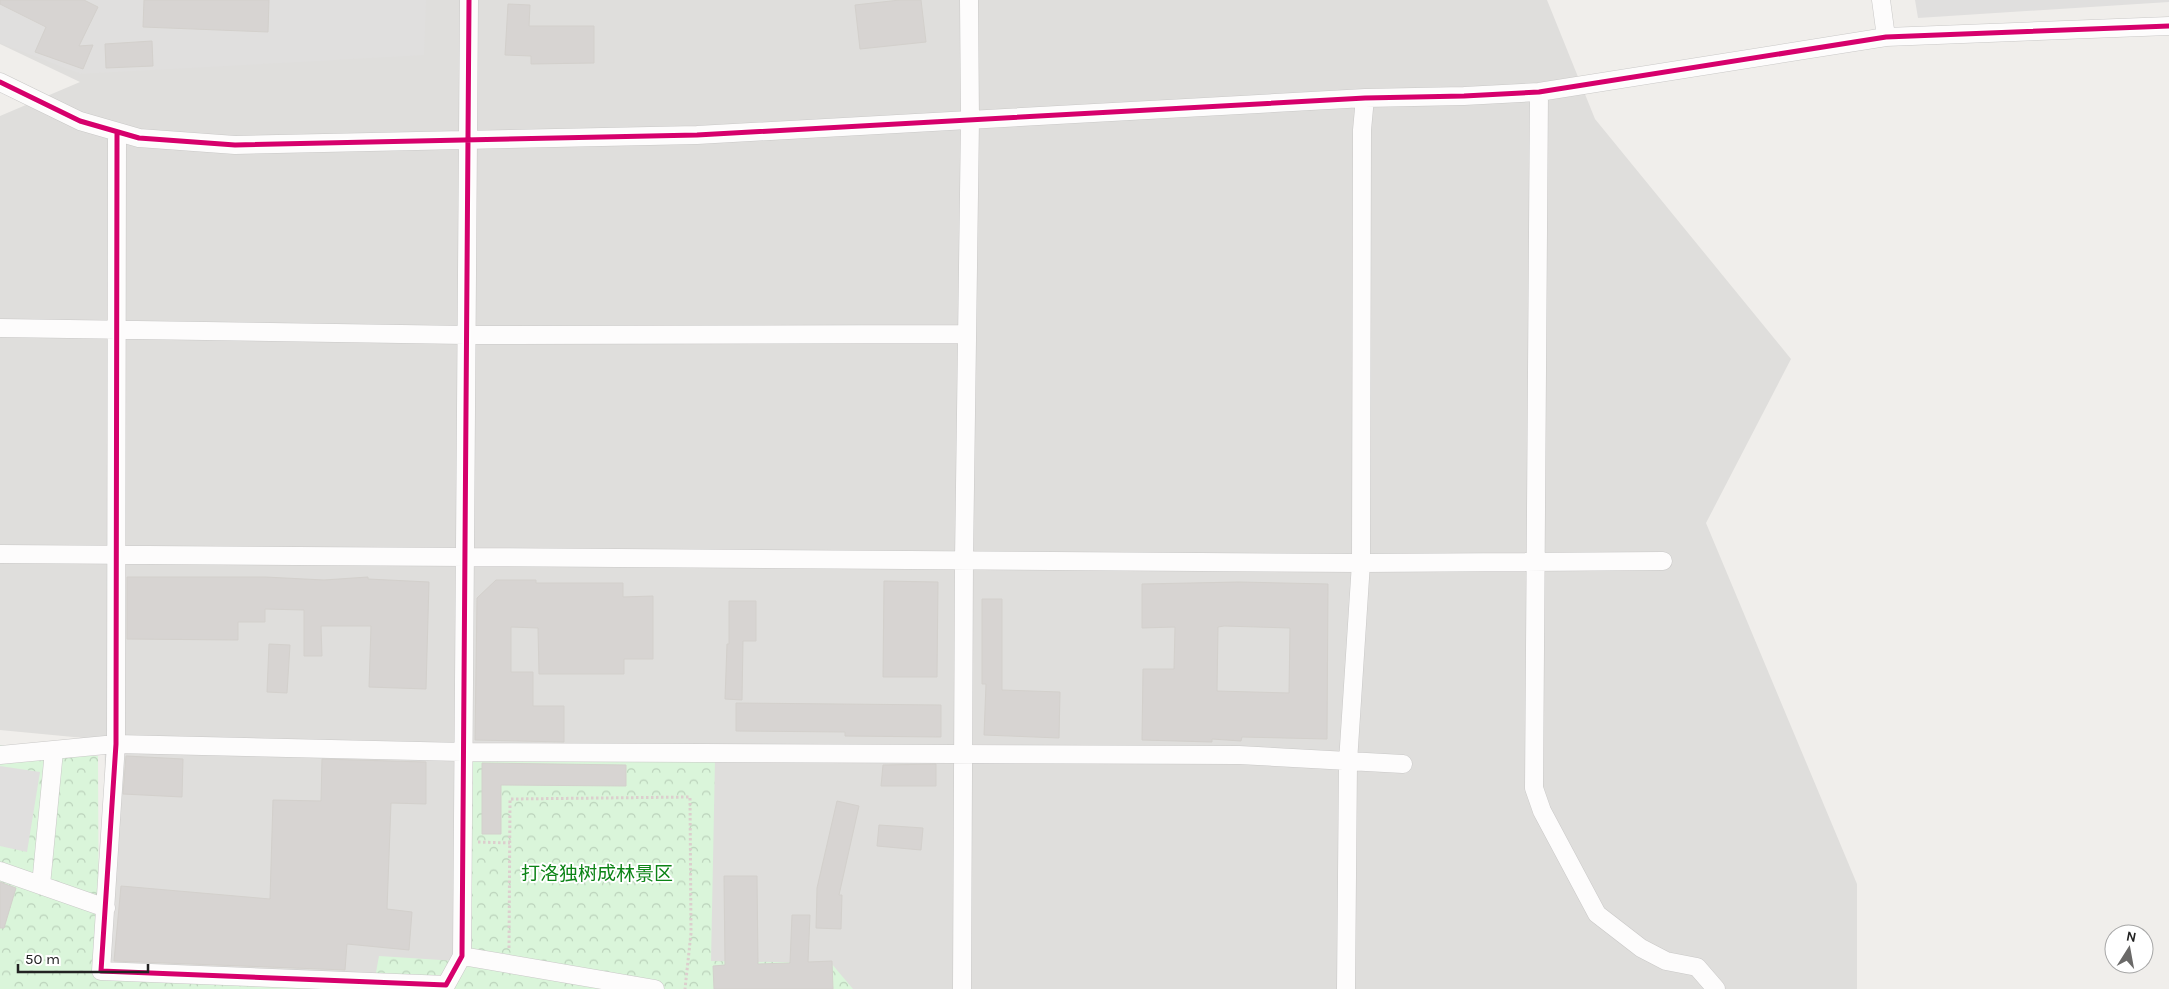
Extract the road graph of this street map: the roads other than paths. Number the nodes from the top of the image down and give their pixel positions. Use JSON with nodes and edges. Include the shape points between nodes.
{"nodes":[{"id":1,"x":469,"y":0,"type":"edge"},
{"id":2,"x":969,"y":0,"type":"edge"},
{"id":3,"x":1881,"y":0,"type":"edge"},
{"id":4,"x":2169,"y":26,"type":"edge"},
{"id":5,"x":1886,"y":37,"type":"junction"},
{"id":6,"x":0,"y":82,"type":"edge"},
{"id":7,"x":1539,"y":92,"type":"junction"},
{"id":8,"x":1365,"y":98,"type":"junction"},
{"id":9,"x":970,"y":120,"type":"junction"},
{"id":10,"x":117,"y":132,"type":"junction"},
{"id":11,"x":468,"y":140,"type":"junction"},
{"id":12,"x":0,"y":328,"type":"edge"},
{"id":13,"x":116,"y":330,"type":"junction"},
{"id":14,"x":967,"y":334,"type":"junction"},
{"id":15,"x":466,"y":335,"type":"junction"},
{"id":16,"x":0,"y":554,"type":"edge"},
{"id":17,"x":115,"y":555,"type":"junction"},
{"id":18,"x":464,"y":558,"type":"junction"},
{"id":19,"x":964,"y":560,"type":"junction"},
{"id":20,"x":1663,"y":561,"type":"dead end"},
{"id":21,"x":1361,"y":563,"type":"junction"},
{"id":22,"x":1535,"y":563,"type":"junction"},
{"id":23,"x":116,"y":744,"type":"junction"},
{"id":24,"x":54,"y":750,"type":"junction"},
{"id":25,"x":463,"y":752,"type":"junction"},
{"id":26,"x":962,"y":754,"type":"junction"},
{"id":27,"x":0,"y":755,"type":"edge"},
{"id":28,"x":1348,"y":762,"type":"junction"},
{"id":29,"x":1403,"y":764,"type":"dead end"},
{"id":30,"x":0,"y":871,"type":"edge"},
{"id":31,"x":41,"y":885,"type":"junction"},
{"id":32,"x":106,"y":908,"type":"junction"},
{"id":33,"x":462,"y":956,"type":"junction"},
{"id":34,"x":655,"y":989,"type":"edge"},
{"id":35,"x":962,"y":989,"type":"edge"},
{"id":36,"x":1346,"y":989,"type":"edge"},
{"id":37,"x":1716,"y":989,"type":"edge"}],
"edges":[{"from":1,"to":11,"type":"street"},
{"from":2,"to":9,"type":"street"},
{"from":3,"to":5,"type":"street"},
{"from":4,"to":5,"type":"street"},
{"from":5,"to":7,"type":"street"},
{"from":6,"to":10,"type":"street","via":[[80,121]]},
{"from":7,"to":8,"type":"street"},
{"from":7,"to":22,"type":"street"},
{"from":8,"to":9,"type":"street"},
{"from":8,"to":21,"type":"street","via":[[1362,130]]},
{"from":9,"to":11,"type":"street","via":[[697,135]]},
{"from":9,"to":14,"type":"street"},
{"from":10,"to":11,"type":"street","via":[[139,138],[234,145]]},
{"from":10,"to":13,"type":"street"},
{"from":11,"to":15,"type":"street"},
{"from":12,"to":13,"type":"street"},
{"from":13,"to":15,"type":"street"},
{"from":13,"to":17,"type":"street"},
{"from":14,"to":15,"type":"street"},
{"from":14,"to":19,"type":"street"},
{"from":15,"to":18,"type":"street"},
{"from":16,"to":17,"type":"street"},
{"from":17,"to":18,"type":"street"},
{"from":17,"to":23,"type":"street"},
{"from":18,"to":19,"type":"street"},
{"from":18,"to":25,"type":"street"},
{"from":19,"to":21,"type":"street"},
{"from":19,"to":26,"type":"street"},
{"from":20,"to":22,"type":"street"},
{"from":21,"to":22,"type":"street"},
{"from":21,"to":28,"type":"street"},
{"from":22,"to":37,"type":"street","via":[[1534,788],[1542,811],[1597,914],[1641,948],[1666,961],[1697,967]]},
{"from":23,"to":24,"type":"street"},
{"from":23,"to":25,"type":"street"},
{"from":23,"to":32,"type":"street"},
{"from":24,"to":27,"type":"street"},
{"from":24,"to":31,"type":"street"},
{"from":25,"to":26,"type":"street"},
{"from":25,"to":33,"type":"street"},
{"from":26,"to":28,"type":"street","via":[[1239,755]]},
{"from":26,"to":35,"type":"street"},
{"from":28,"to":29,"type":"street"},
{"from":28,"to":36,"type":"street"},
{"from":30,"to":31,"type":"street"},
{"from":31,"to":32,"type":"street"},
{"from":32,"to":33,"type":"street","via":[[101,970],[446,985]]},
{"from":33,"to":34,"type":"street"}]}
